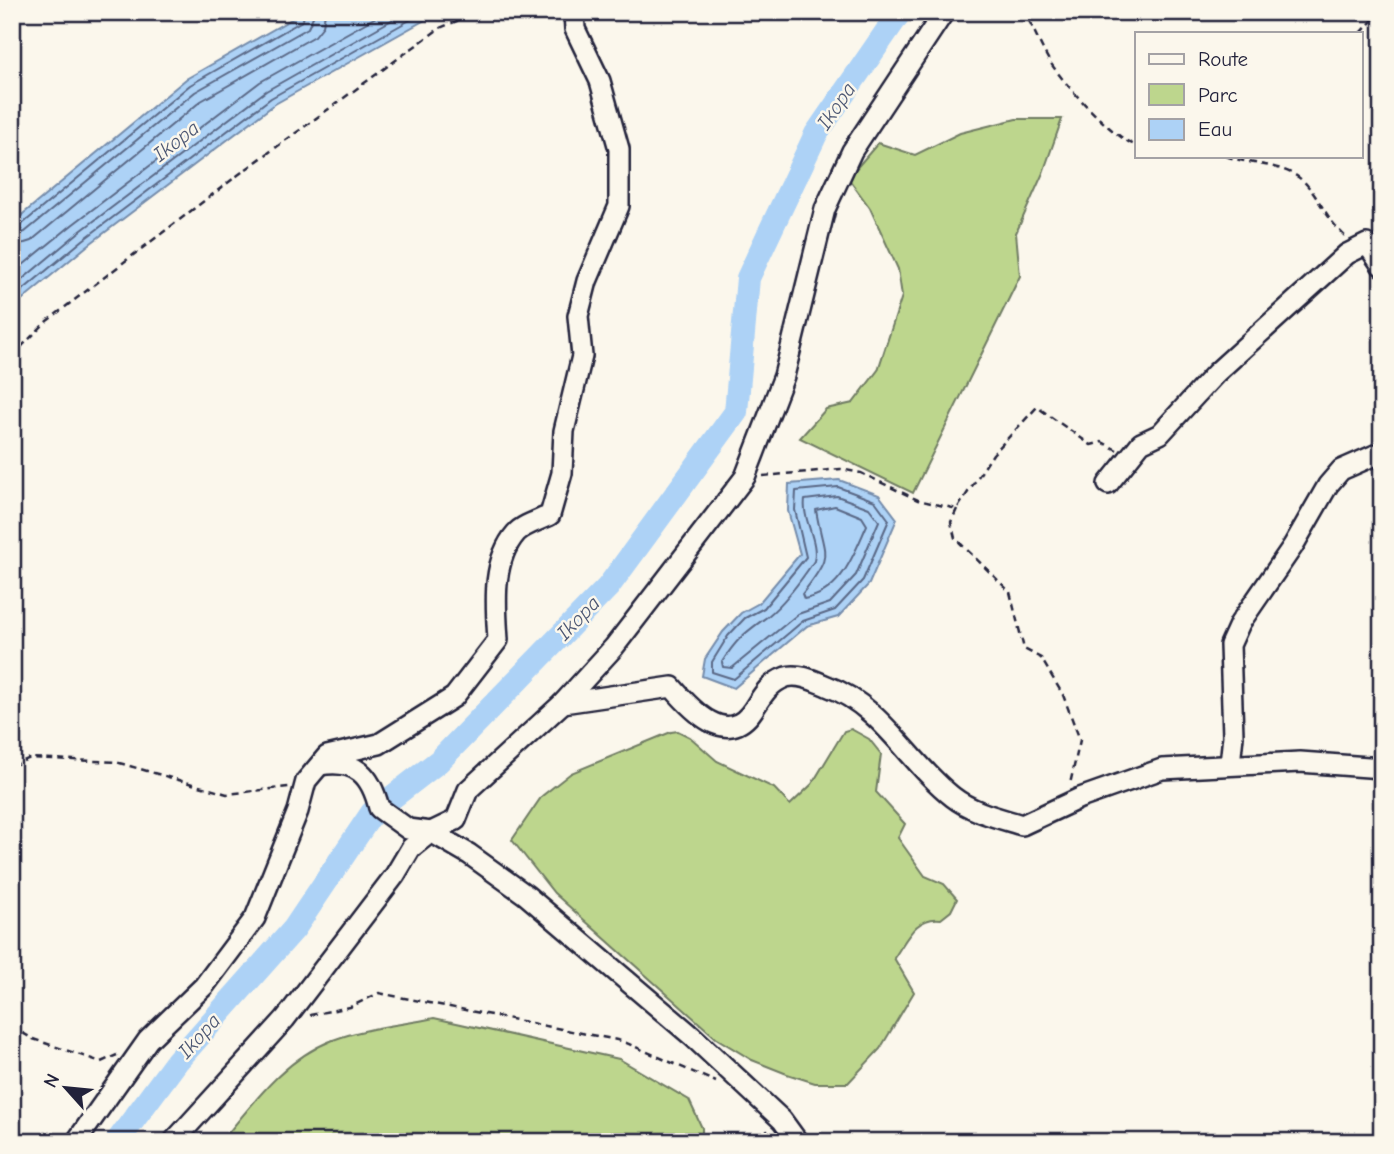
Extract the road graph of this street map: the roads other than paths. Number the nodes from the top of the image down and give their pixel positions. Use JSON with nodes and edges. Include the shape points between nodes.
{"nodes":[{"id":1,"x":574,"y":12,"type":"edge"},
{"id":2,"x":944,"y":12,"type":"edge"},
{"id":3,"x":1382,"y":266,"type":"edge"},
{"id":4,"x":1382,"y":452,"type":"edge"},
{"id":5,"x":1108,"y":484,"type":"dead end"},
{"id":6,"x":563,"y":703,"type":"junction"},
{"id":7,"x":363,"y":747,"type":"junction"},
{"id":8,"x":1230,"y":764,"type":"junction"},
{"id":9,"x":319,"y":765,"type":"junction"},
{"id":10,"x":1382,"y":768,"type":"edge"},
{"id":11,"x":359,"y":770,"type":"junction"},
{"id":12,"x":431,"y":832,"type":"junction"},
{"id":13,"x":76,"y":1142,"type":"edge"},
{"id":14,"x":173,"y":1142,"type":"edge"},
{"id":15,"x":798,"y":1142,"type":"edge"}],
"edges":[{"from":1,"to":7,"type":"street","via":[[575,29],[600,81],[619,149],[619,206],[587,281],[578,316],[582,356],[550,515],[516,533],[500,566],[495,590],[498,640],[454,697],[379,744]]},
{"from":2,"to":6,"type":"street","via":[[852,151],[825,209],[784,376],[745,477],[614,647]]},
{"from":3,"to":5,"type":"street","via":[[1367,244],[1356,247],[1216,373],[1160,434],[1141,443]]},
{"from":4,"to":8,"type":"street","via":[[1334,477],[1240,623],[1230,645]]},
{"from":6,"to":8,"type":"street","via":[[672,687],[712,724],[736,724],[752,711],[761,694],[787,677],[802,677],[849,694],[953,798],[989,816],[1022,825],[1080,798],[1162,769]]},
{"from":6,"to":12,"type":"street","via":[[468,790],[456,820]]},
{"from":7,"to":9,"type":"street","via":[[327,756]]},
{"from":7,"to":11,"type":"street","via":[[354,763]]},
{"from":8,"to":10,"type":"street","via":[[1300,762]]},
{"from":9,"to":11,"type":"street","via":[[336,762]]},
{"from":9,"to":13,"type":"street","via":[[306,781],[254,918],[204,986],[148,1040]]},
{"from":11,"to":12,"type":"street","via":[[374,786],[379,808],[408,829]]},
{"from":12,"to":14,"type":"street","via":[[411,848],[285,1019]]},
{"from":12,"to":15,"type":"street","via":[[526,895],[692,1036],[782,1121]]}]}
